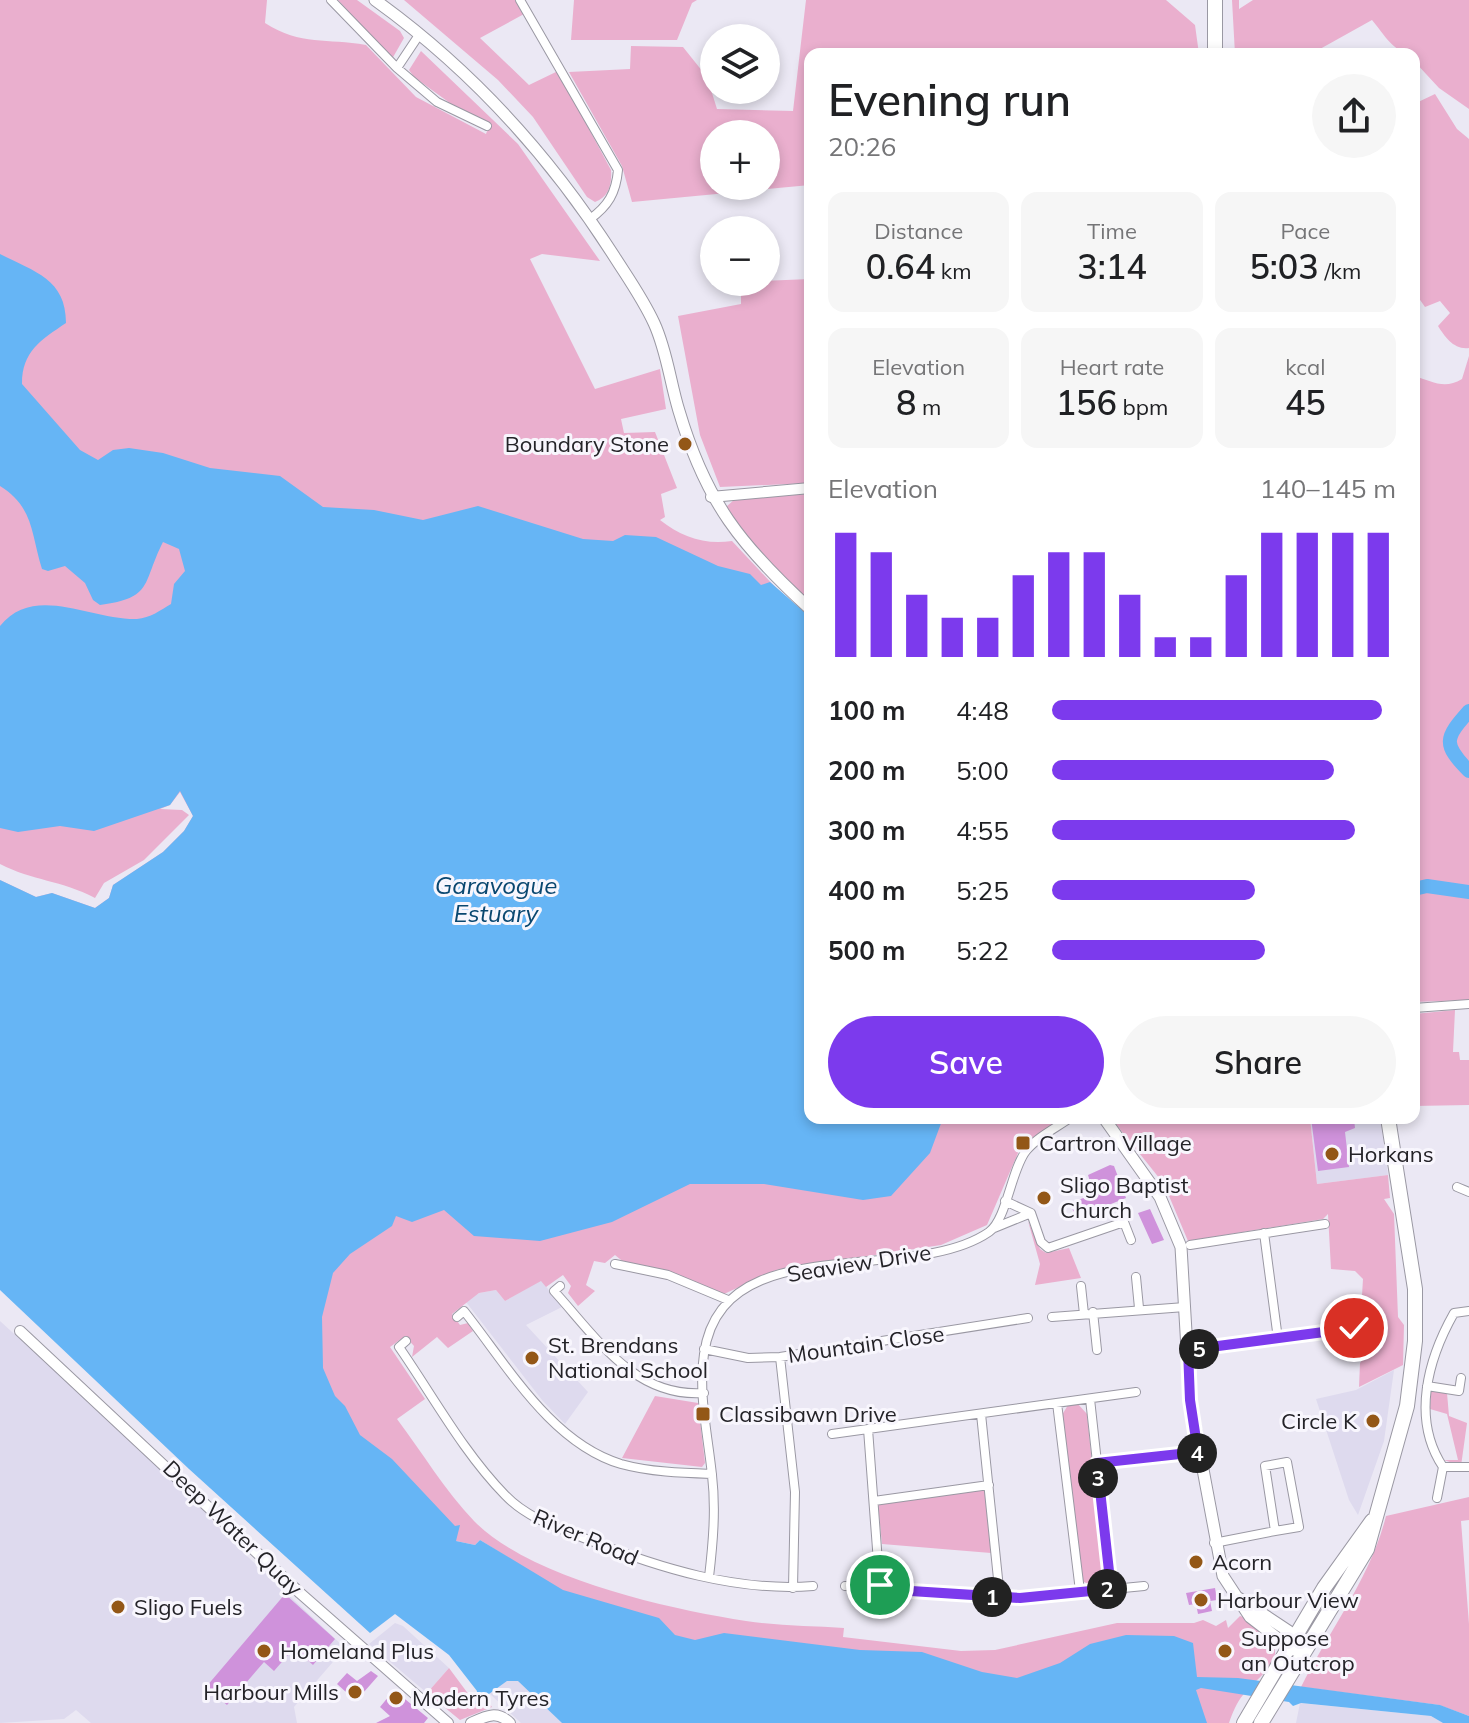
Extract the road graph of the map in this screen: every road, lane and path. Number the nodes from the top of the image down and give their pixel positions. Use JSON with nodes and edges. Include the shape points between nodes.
{"nodes":[{"id":1,"x":331,"y":0,"type":"edge"},
{"id":2,"x":375,"y":0,"type":"edge"},
{"id":3,"x":520,"y":0,"type":"edge"},
{"id":4,"x":1215,"y":0,"type":"edge"},
{"id":5,"x":419,"y":35,"type":"junction"},
{"id":6,"x":1215,"y":48,"type":"edge"},
{"id":7,"x":397,"y":68,"type":"junction"},
{"id":8,"x":487,"y":126,"type":"dead end"},
{"id":9,"x":590,"y":219,"type":"junction"},
{"id":10,"x":804,"y":489,"type":"edge"},
{"id":11,"x":711,"y":497,"type":"junction"},
{"id":12,"x":804,"y":603,"type":"edge"},
{"id":13,"x":1469,"y":1004,"type":"edge"},
{"id":14,"x":1420,"y":1008,"type":"edge"},
{"id":15,"x":1062,"y":1124,"type":"edge"},
{"id":16,"x":1108,"y":1124,"type":"edge"},
{"id":17,"x":1389,"y":1124,"type":"edge"},
{"id":18,"x":1457,"y":1187,"type":"dead end"},
{"id":19,"x":1469,"y":1192,"type":"edge"},
{"id":20,"x":1005,"y":1201,"type":"junction"},
{"id":21,"x":1031,"y":1213,"type":"junction"},
{"id":22,"x":1325,"y":1224,"type":"dead end"},
{"id":23,"x":994,"y":1228,"type":"junction"},
{"id":24,"x":1264,"y":1233,"type":"junction"},
{"id":25,"x":1131,"y":1240,"type":"dead end"},
{"id":26,"x":1190,"y":1245,"type":"dead end"},
{"id":27,"x":615,"y":1264,"type":"dead end"},
{"id":28,"x":1136,"y":1277,"type":"dead end"},
{"id":29,"x":560,"y":1286,"type":"dead end"},
{"id":30,"x":1081,"y":1286,"type":"dead end"},
{"id":31,"x":728,"y":1300,"type":"junction"},
{"id":32,"x":1185,"y":1307,"type":"junction"},
{"id":33,"x":1139,"y":1308,"type":"junction"},
{"id":34,"x":1469,"y":1311,"type":"edge"},
{"id":35,"x":1088,"y":1313,"type":"junction"},
{"id":36,"x":457,"y":1317,"type":"dead end"},
{"id":37,"x":1052,"y":1317,"type":"dead end"},
{"id":38,"x":1028,"y":1318,"type":"dead end"},
{"id":39,"x":1354,"y":1328,"type":"dead end"},
{"id":40,"x":20,"y":1331,"type":"dead end"},
{"id":41,"x":1278,"y":1339,"type":"junction"},
{"id":42,"x":406,"y":1341,"type":"dead end"},
{"id":43,"x":704,"y":1349,"type":"junction"},
{"id":44,"x":1097,"y":1350,"type":"dead end"},
{"id":45,"x":1188,"y":1350,"type":"junction"},
{"id":46,"x":780,"y":1357,"type":"junction"},
{"id":47,"x":1461,"y":1378,"type":"dead end"},
{"id":48,"x":1427,"y":1386,"type":"junction"},
{"id":49,"x":1136,"y":1392,"type":"dead end"},
{"id":50,"x":704,"y":1393,"type":"junction"},
{"id":51,"x":1090,"y":1399,"type":"junction"},
{"id":52,"x":1057,"y":1403,"type":"junction"},
{"id":53,"x":981,"y":1414,"type":"junction"},
{"id":54,"x":868,"y":1429,"type":"junction"},
{"id":55,"x":832,"y":1434,"type":"dead end"},
{"id":56,"x":1198,"y":1452,"type":"junction"},
{"id":57,"x":1097,"y":1463,"type":"junction"},
{"id":58,"x":1443,"y":1467,"type":"junction"},
{"id":59,"x":1469,"y":1467,"type":"edge"},
{"id":60,"x":712,"y":1474,"type":"junction"},
{"id":61,"x":989,"y":1485,"type":"junction"},
{"id":62,"x":1437,"y":1498,"type":"dead end"},
{"id":63,"x":874,"y":1501,"type":"junction"},
{"id":64,"x":1275,"y":1531,"type":"junction"},
{"id":65,"x":1214,"y":1543,"type":"junction"},
{"id":66,"x":709,"y":1577,"type":"junction"},
{"id":67,"x":813,"y":1586,"type":"dead end"},
{"id":68,"x":845,"y":1586,"type":"dead end"},
{"id":69,"x":1144,"y":1586,"type":"dead end"},
{"id":70,"x":793,"y":1588,"type":"junction"},
{"id":71,"x":880,"y":1589,"type":"junction"},
{"id":72,"x":1111,"y":1589,"type":"junction"},
{"id":73,"x":1080,"y":1591,"type":"junction"},
{"id":74,"x":1000,"y":1598,"type":"junction"},
{"id":75,"x":1298,"y":1646,"type":"junction"},
{"id":76,"x":1273,"y":1703,"type":"junction"},
{"id":77,"x":448,"y":1723,"type":"edge"},
{"id":78,"x":471,"y":1723,"type":"edge"},
{"id":79,"x":510,"y":1723,"type":"edge"},
{"id":80,"x":1244,"y":1723,"type":"edge"},
{"id":81,"x":1261,"y":1723,"type":"edge"},
{"id":82,"x":1268,"y":1723,"type":"edge"}],
"edges":[{"from":1,"to":7,"type":"street"},
{"from":2,"to":5,"type":"main road"},
{"from":3,"to":9,"type":"street","via":[[618,170],[616,189]]},
{"from":4,"to":6,"type":"highway"},
{"from":5,"to":7,"type":"street"},
{"from":5,"to":9,"type":"main road","via":[[522,132]]},
{"from":7,"to":8,"type":"street","via":[[437,102]]},
{"from":9,"to":11,"type":"main road","via":[[654,323]]},
{"from":10,"to":11,"type":"street"},
{"from":11,"to":12,"type":"main road","via":[[746,547]]},
{"from":13,"to":14,"type":"street"},
{"from":15,"to":20,"type":"street","via":[[1024,1153]]},
{"from":16,"to":32,"type":"main road","via":[[1145,1173],[1174,1226],[1181,1247]]},
{"from":17,"to":75,"type":"highway","via":[[1413,1264],[1415,1341],[1401,1436],[1367,1549]]},
{"from":18,"to":19,"type":"street"},
{"from":20,"to":21,"type":"street"},
{"from":20,"to":23,"type":"street"},
{"from":21,"to":23,"type":"street","name":"Seaview Drive"},
{"from":21,"to":25,"type":"street","via":[[1048,1248],[1124,1222]]},
{"from":22,"to":24,"type":"street"},
{"from":23,"to":31,"type":"street","name":"Seaview Drive","via":[[931,1253],[777,1275]]},
{"from":24,"to":26,"type":"street"},
{"from":24,"to":41,"type":"street"},
{"from":27,"to":31,"type":"street","via":[[668,1275]]},
{"from":28,"to":33,"type":"street"},
{"from":29,"to":50,"type":"street","via":[[554,1291],[583,1325],[637,1376],[670,1391]]},
{"from":30,"to":35,"type":"street"},
{"from":31,"to":43,"type":"street"},
{"from":32,"to":33,"type":"street"},
{"from":32,"to":45,"type":"main road"},
{"from":33,"to":35,"type":"street"},
{"from":34,"to":48,"type":"street","via":[[1454,1313],[1440,1339]]},
{"from":35,"to":37,"type":"street"},
{"from":35,"to":44,"type":"street"},
{"from":36,"to":60,"type":"street","via":[[464,1311],[574,1440],[619,1463]]},
{"from":38,"to":46,"type":"street","name":"Mountain Close"},
{"from":39,"to":41,"type":"street"},
{"from":40,"to":77,"type":"street","name":"Deep Water Quay","via":[[300,1593]]},
{"from":41,"to":45,"type":"street"},
{"from":42,"to":66,"type":"street","name":"River Road","via":[[399,1347],[479,1465],[507,1497],[543,1523],[632,1559]]},
{"from":43,"to":46,"type":"street","name":"Mountain Close","via":[[748,1358]]},
{"from":43,"to":50,"type":"street"},
{"from":45,"to":56,"type":"main road"},
{"from":46,"to":70,"type":"street","via":[[795,1492]]},
{"from":47,"to":48,"type":"street","via":[[1459,1391]]},
{"from":48,"to":58,"type":"street","via":[[1427,1432]]},
{"from":49,"to":51,"type":"street"},
{"from":50,"to":60,"type":"street"},
{"from":51,"to":52,"type":"street"},
{"from":51,"to":57,"type":"street"},
{"from":52,"to":53,"type":"street"},
{"from":52,"to":73,"type":"street"},
{"from":53,"to":54,"type":"street"},
{"from":53,"to":61,"type":"street"},
{"from":54,"to":55,"type":"street"},
{"from":54,"to":63,"type":"street"},
{"from":56,"to":57,"type":"street"},
{"from":56,"to":65,"type":"main road"},
{"from":57,"to":72,"type":"street"},
{"from":58,"to":59,"type":"street"},
{"from":58,"to":62,"type":"street"},
{"from":60,"to":66,"type":"street"},
{"from":61,"to":63,"type":"street"},
{"from":61,"to":74,"type":"street"},
{"from":63,"to":71,"type":"street"},
{"from":64,"to":64,"type":"street","via":[[1265,1466],[1287,1462],[1299,1527]]},
{"from":64,"to":65,"type":"street"},
{"from":65,"to":75,"type":"main road","via":[[1223,1576],[1236,1596]]},
{"from":66,"to":70,"type":"street","name":"River Road"},
{"from":67,"to":70,"type":"street","name":"River Road"},
{"from":68,"to":71,"type":"street"},
{"from":69,"to":72,"type":"street"},
{"from":71,"to":74,"type":"street"},
{"from":72,"to":73,"type":"street"},
{"from":73,"to":74,"type":"street"},
{"from":75,"to":76,"type":"highway"},
{"from":75,"to":80,"type":"highway"},
{"from":76,"to":81,"type":"highway"},
{"from":76,"to":82,"type":"highway"},
{"from":78,"to":79,"type":"street","via":[[493,1714]]}]}
